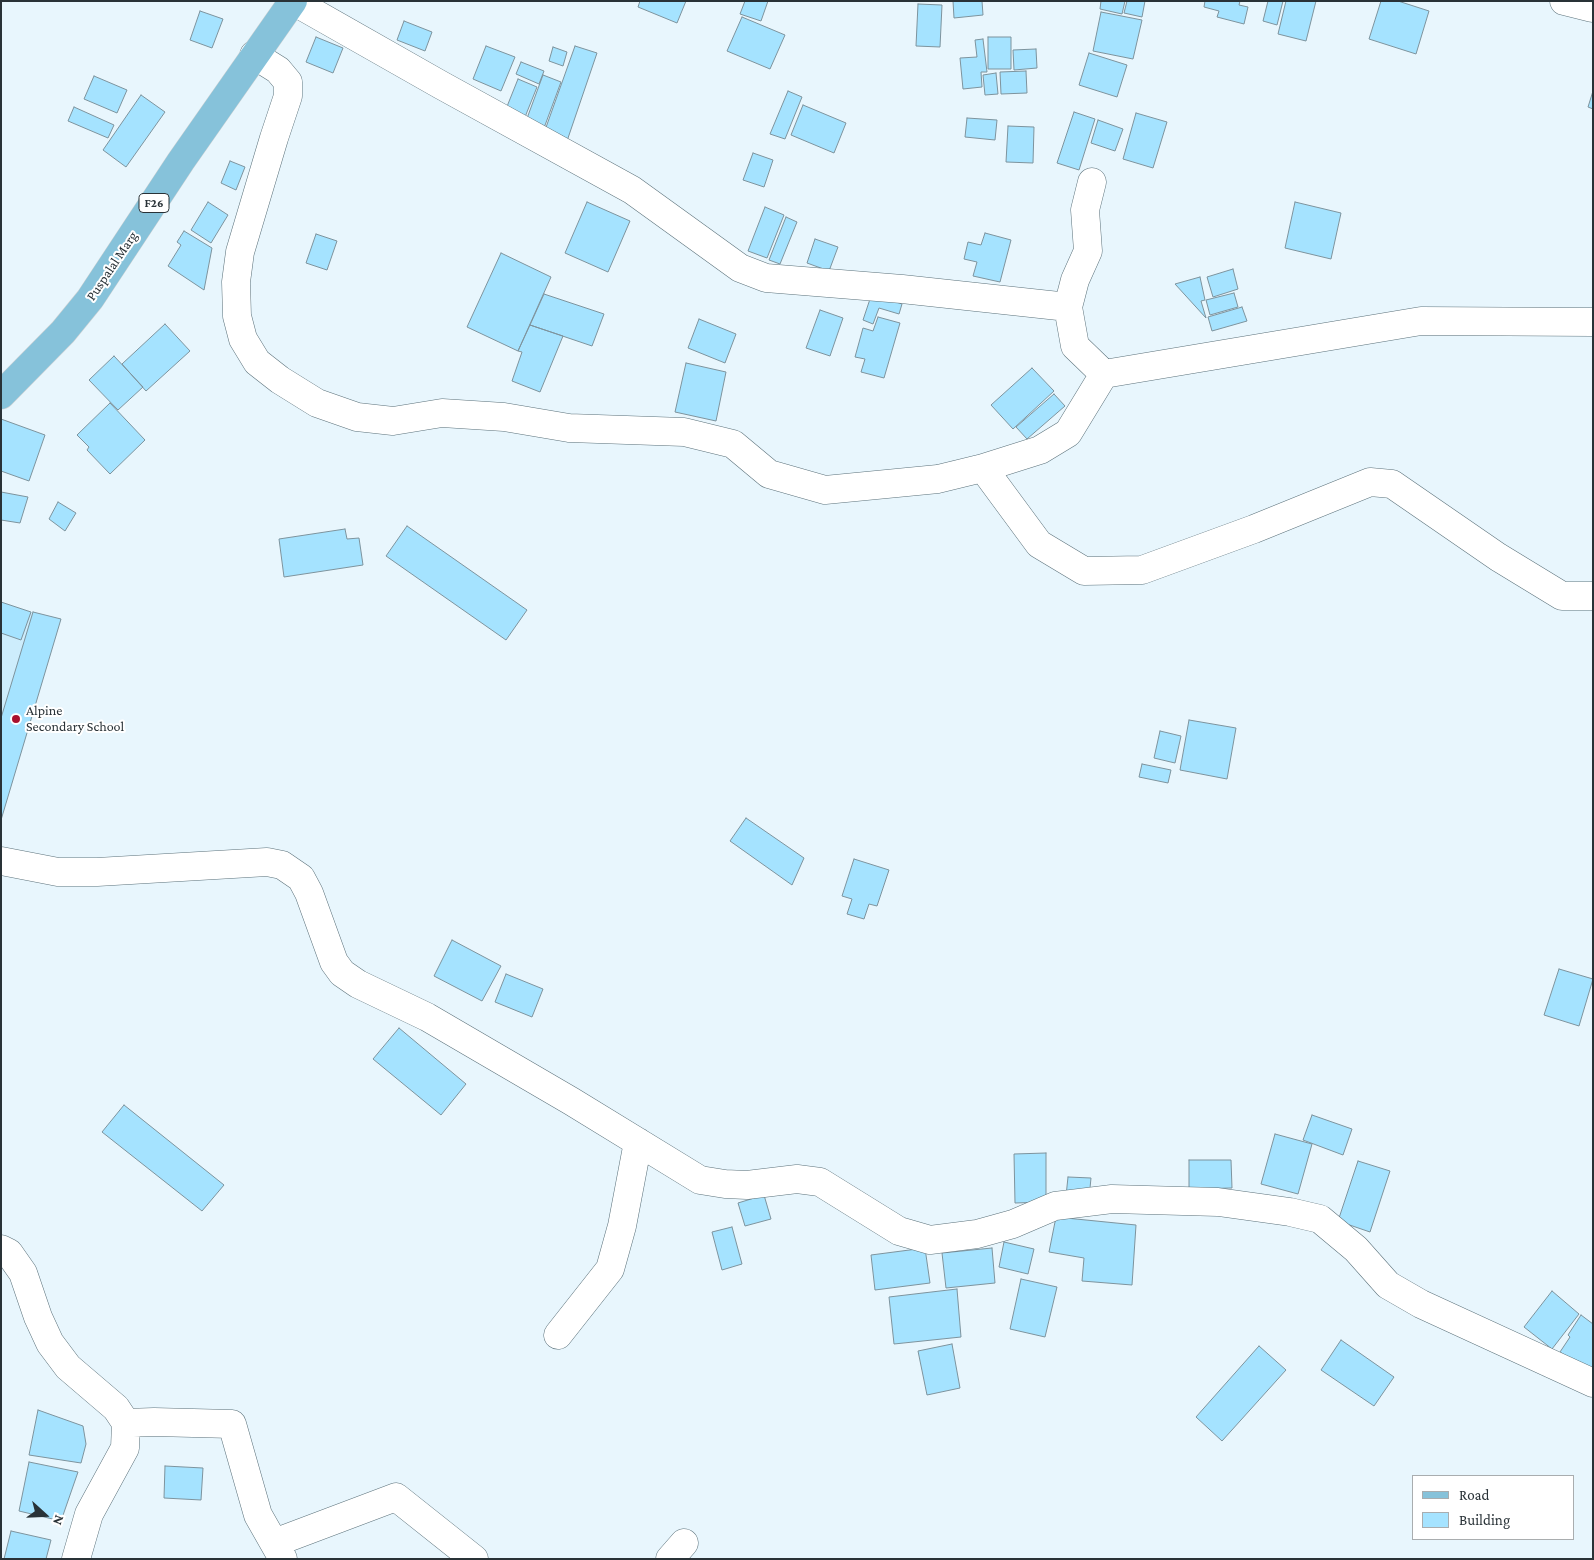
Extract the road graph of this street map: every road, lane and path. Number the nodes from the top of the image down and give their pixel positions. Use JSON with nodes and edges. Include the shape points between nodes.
{"nodes":[{"id":1,"x":293,"y":1,"type":"edge"},
{"id":2,"x":1564,"y":1,"type":"edge"},
{"id":3,"x":1592,"y":8,"type":"edge"},
{"id":4,"x":254,"y":55,"type":"junction"},
{"id":5,"x":1092,"y":182,"type":"dead end"},
{"id":6,"x":1068,"y":307,"type":"junction"},
{"id":7,"x":1593,"y":322,"type":"edge"},
{"id":8,"x":1104,"y":374,"type":"junction"},
{"id":9,"x":1,"y":395,"type":"edge"},
{"id":10,"x":983,"y":468,"type":"junction"},
{"id":11,"x":1593,"y":596,"type":"edge"},
{"id":12,"x":1,"y":861,"type":"edge"},
{"id":13,"x":638,"y":1142,"type":"junction"},
{"id":14,"x":1,"y":1249,"type":"edge"},
{"id":15,"x":558,"y":1335,"type":"dead end"},
{"id":16,"x":1593,"y":1383,"type":"edge"},
{"id":17,"x":126,"y":1423,"type":"junction"},
{"id":18,"x":279,"y":1551,"type":"edge"},
{"id":19,"x":76,"y":1559,"type":"edge"},
{"id":20,"x":474,"y":1559,"type":"edge"}],
"edges":[{"from":1,"to":4,"type":"main road","name":"Puspalal Marg","number":"F26"},
{"from":1,"to":6,"type":"street","via":[[632,190],[740,268],[766,278]]},
{"from":2,"to":3,"type":"street"},
{"from":4,"to":9,"type":"main road","name":"Puspalal Marg","number":"F26","via":[[90,299]]},
{"from":4,"to":10,"type":"street","via":[[278,70],[288,82],[288,96],[240,252],[236,282],[237,316],[243,339],[257,362],[317,403],[357,417],[393,421],[442,413],[504,417],[569,428],[684,432],[733,444],[770,474],[825,490],[938,479]]},
{"from":5,"to":6,"type":"street","via":[[1085,210],[1088,251]]},
{"from":6,"to":8,"type":"street","via":[[1076,346]]},
{"from":7,"to":8,"type":"street","via":[[1422,321]]},
{"from":8,"to":10,"type":"street","via":[[1068,433],[1040,450]]},
{"from":10,"to":11,"type":"street","via":[[1038,544],[1084,571],[1142,570],[1370,482],[1392,484],[1498,557],[1562,596]]},
{"from":12,"to":13,"type":"street","via":[[58,872],[267,862],[282,865],[301,878],[334,962],[342,973],[427,1017]]},
{"from":13,"to":15,"type":"street","via":[[610,1269]]},
{"from":13,"to":16,"type":"street","via":[[700,1180],[747,1185],[797,1179],[820,1182],[899,1232],[930,1240],[977,1234],[1013,1224],[1055,1206],[1112,1199],[1218,1202],[1320,1219],[1356,1249],[1388,1285]]},
{"from":14,"to":17,"type":"street","via":[[24,1273],[50,1342],[68,1367],[116,1408]]},
{"from":17,"to":18,"type":"street","via":[[232,1424],[258,1515]]},
{"from":17,"to":19,"type":"street","via":[[125,1448],[89,1514]]},
{"from":18,"to":20,"type":"street","via":[[396,1497]]}]}
